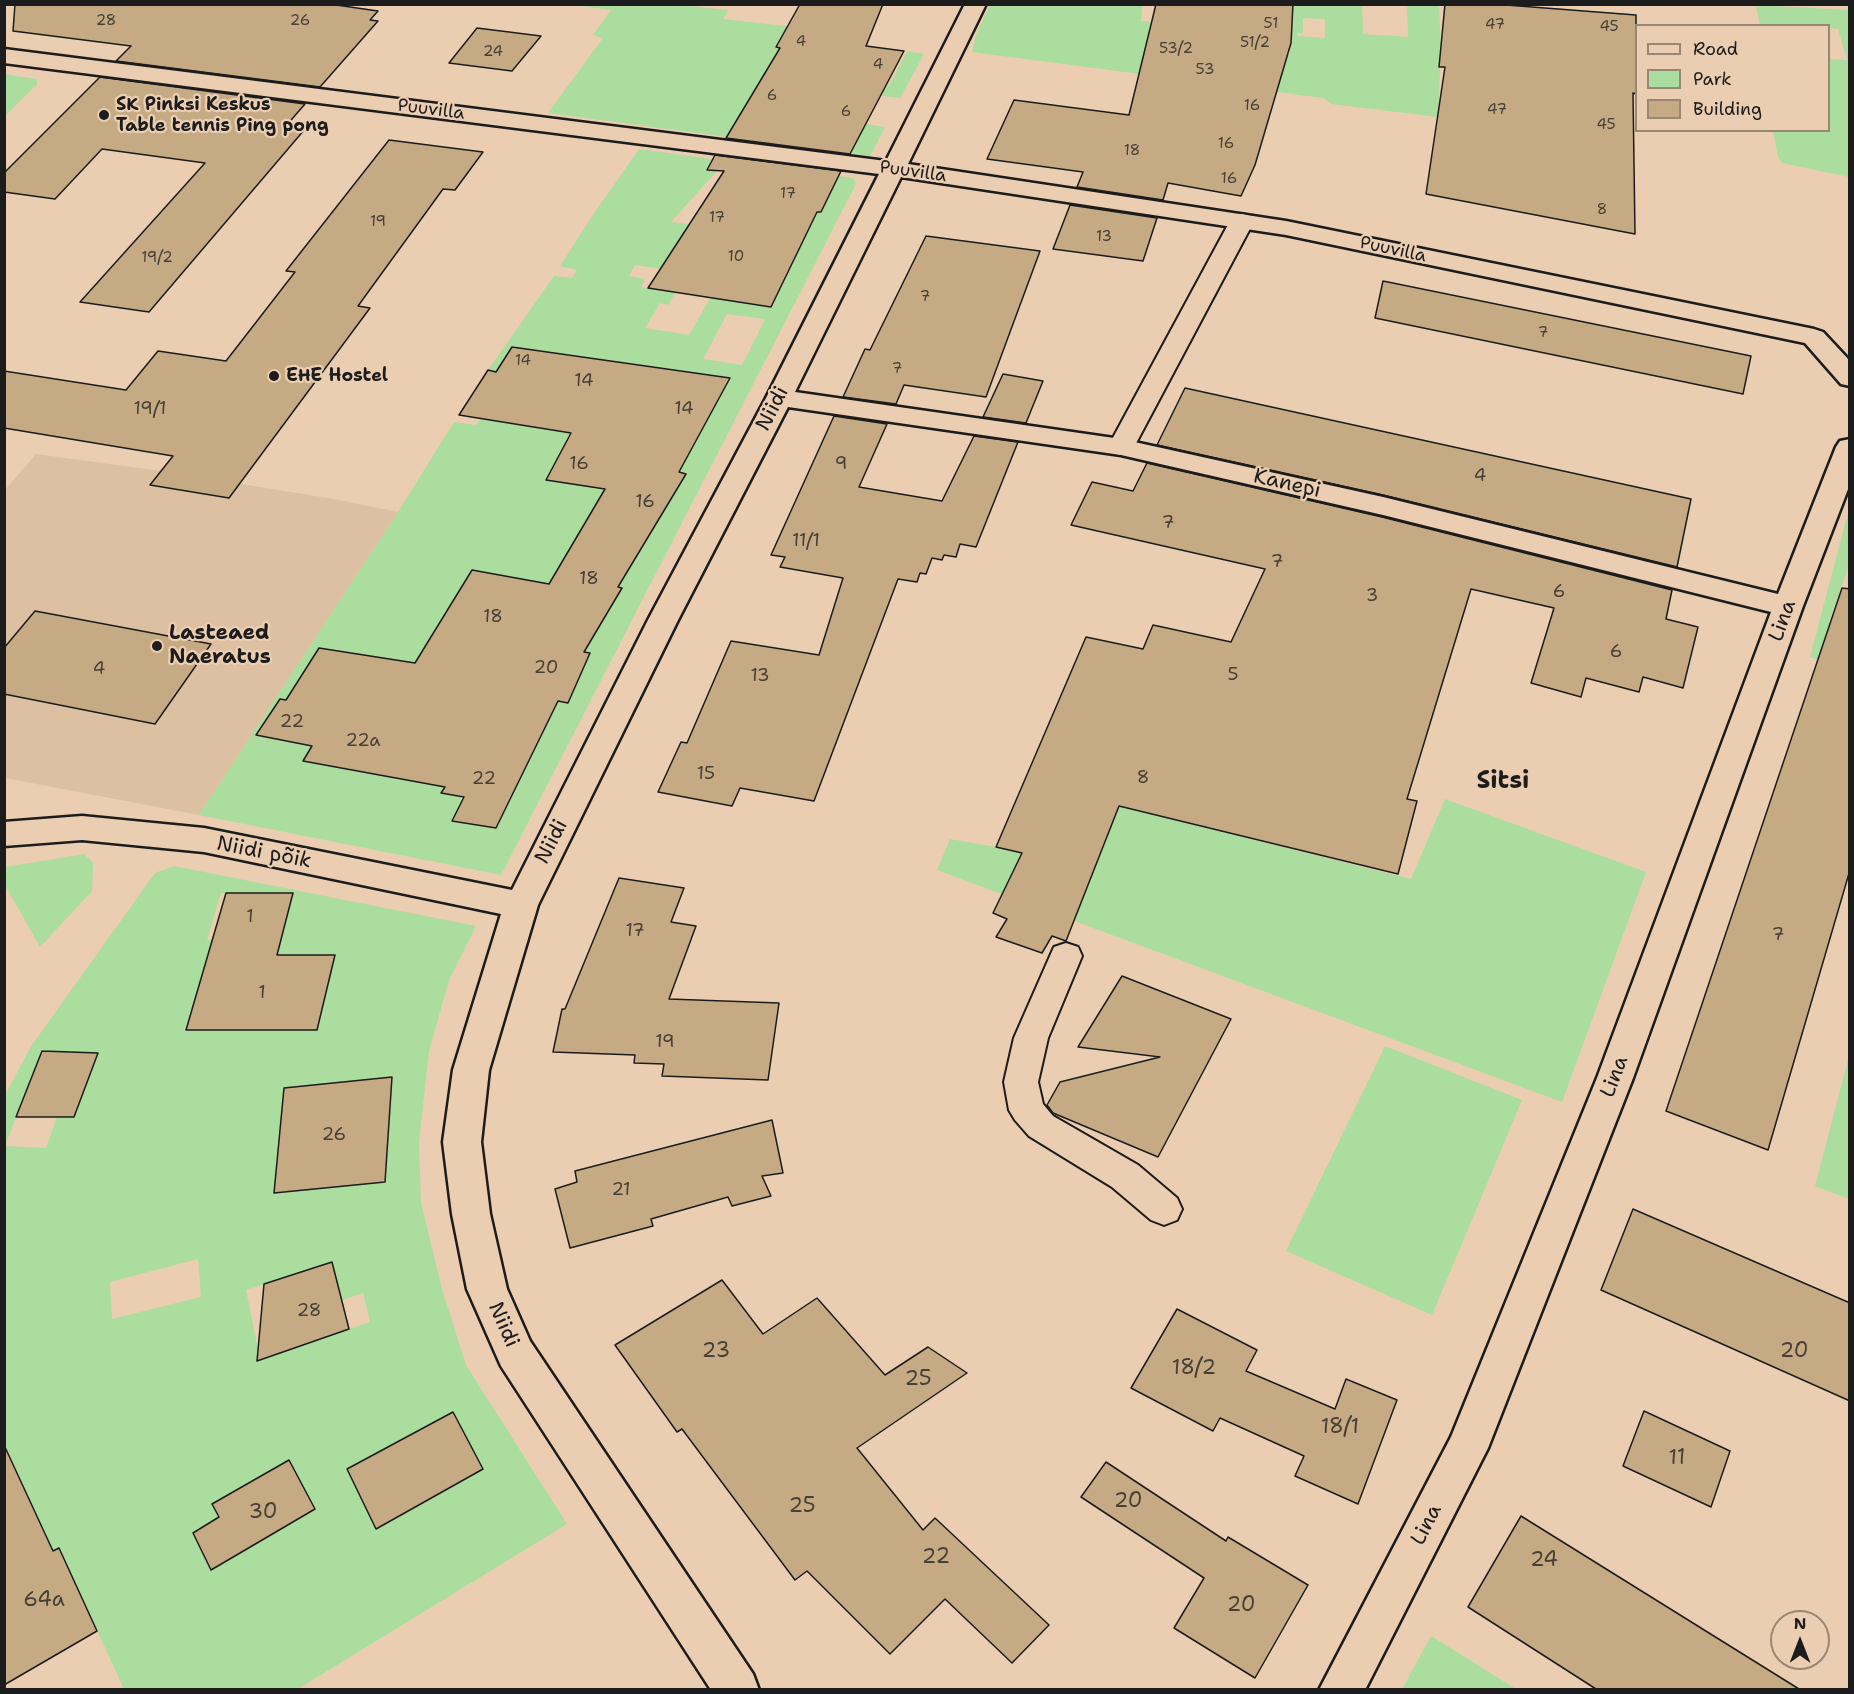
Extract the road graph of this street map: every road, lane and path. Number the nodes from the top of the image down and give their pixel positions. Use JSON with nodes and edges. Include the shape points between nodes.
{"nodes":[{"id":1,"x":976,"y":4,"type":"edge"},
{"id":2,"x":4,"y":56,"type":"edge"},
{"id":3,"x":893,"y":169,"type":"junction"},
{"id":4,"x":1242,"y":221,"type":"junction"},
{"id":5,"x":1850,"y":378,"type":"edge"},
{"id":6,"x":779,"y":398,"type":"junction"},
{"id":7,"x":1121,"y":447,"type":"junction"},
{"id":8,"x":1850,"y":447,"type":"edge"},
{"id":9,"x":1788,"y":606,"type":"junction"},
{"id":10,"x":4,"y":834,"type":"edge"},
{"id":11,"x":521,"y":905,"type":"junction"},
{"id":12,"x":1065,"y":956,"type":"dead end"},
{"id":13,"x":1164,"y":1209,"type":"dead end"},
{"id":14,"x":737,"y":1689,"type":"edge"},
{"id":15,"x":1341,"y":1689,"type":"edge"}],
"edges":[{"from":1,"to":3,"type":"street","name":"Niidi"},
{"from":2,"to":3,"type":"street","name":"Puuvilla"},
{"from":3,"to":4,"type":"street","name":"Puuvilla"},
{"from":3,"to":6,"type":"street","name":"Niidi"},
{"from":4,"to":5,"type":"street","name":"Puuvilla","via":[[1814,337]]},
{"from":4,"to":7,"type":"lane"},
{"from":6,"to":7,"type":"street","name":"Kanepi"},
{"from":6,"to":11,"type":"street","name":"Niidi"},
{"from":7,"to":9,"type":"street","name":"Kanepi","via":[[1383,506]]},
{"from":8,"to":9,"type":"street","name":"Lina"},
{"from":9,"to":15,"type":"street","name":"Lina","via":[[1615,1078],[1484,1407],[1467,1448]]},
{"from":10,"to":11,"type":"street","name":"Niidi põik","via":[[82,828],[204,840]]},
{"from":11,"to":14,"type":"street","name":"Niidi","via":[[471,1070],[462,1142],[471,1214],[487,1289],[515,1353]]},
{"from":12,"to":13,"type":"lane","via":[[1031,1038],[1021,1083],[1027,1110],[1041,1126],[1125,1176]]}]}
